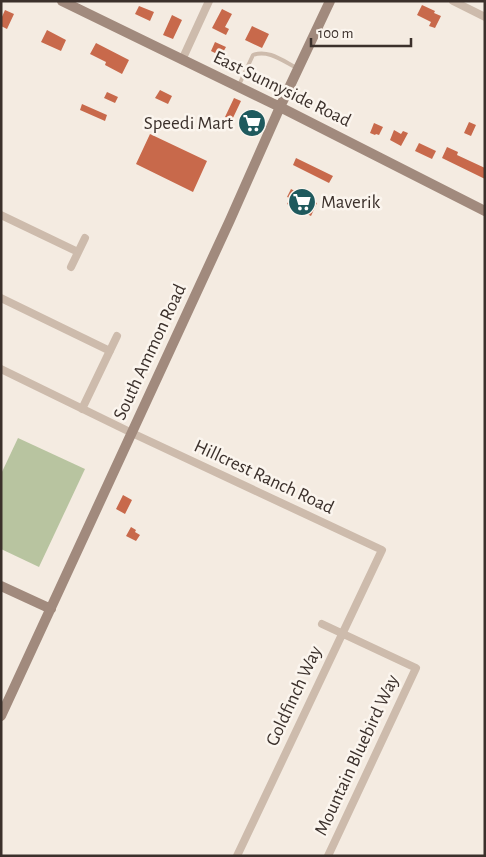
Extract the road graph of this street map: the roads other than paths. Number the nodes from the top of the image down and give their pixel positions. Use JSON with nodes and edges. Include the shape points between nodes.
{"nodes":[{"id":1,"x":62,"y":1,"type":"edge"},
{"id":2,"x":209,"y":1,"type":"edge"},
{"id":3,"x":330,"y":1,"type":"edge"},
{"id":4,"x":452,"y":1,"type":"edge"},
{"id":5,"x":77,"y":5,"type":"edge"},
{"id":6,"x":485,"y":17,"type":"edge"},
{"id":7,"x":182,"y":60,"type":"junction"},
{"id":8,"x":298,"y":68,"type":"junction"},
{"id":9,"x":238,"y":87,"type":"junction"},
{"id":10,"x":280,"y":107,"type":"junction"},
{"id":11,"x":485,"y":211,"type":"edge"},
{"id":12,"x":1,"y":214,"type":"edge"},
{"id":13,"x":85,"y":238,"type":"dead end"},
{"id":14,"x":78,"y":252,"type":"junction"},
{"id":15,"x":71,"y":267,"type":"dead end"},
{"id":16,"x":1,"y":298,"type":"edge"},
{"id":17,"x":117,"y":336,"type":"dead end"},
{"id":18,"x":110,"y":351,"type":"junction"},
{"id":19,"x":1,"y":369,"type":"edge"},
{"id":20,"x":82,"y":409,"type":"junction"},
{"id":21,"x":132,"y":434,"type":"junction"},
{"id":22,"x":382,"y":550,"type":"joint"},
{"id":23,"x":1,"y":586,"type":"edge"},
{"id":24,"x":50,"y":609,"type":"junction"},
{"id":25,"x":322,"y":624,"type":"dead end"},
{"id":26,"x":342,"y":634,"type":"junction"},
{"id":27,"x":1,"y":716,"type":"edge"},
{"id":28,"x":237,"y":856,"type":"edge"},
{"id":29,"x":328,"y":856,"type":"edge"}],
"edges":[{"from":1,"to":5,"type":"street","name":"East Sunnyside Road"},
{"from":2,"to":7,"type":"street"},
{"from":3,"to":8,"type":"street","name":"South Ammon Road"},
{"from":4,"to":6,"type":"street"},
{"from":5,"to":7,"type":"street","name":"East Sunnyside Road"},
{"from":7,"to":9,"type":"street","name":"East Sunnyside Road"},
{"from":8,"to":9,"type":"lane","via":[[266,53],[259,53],[253,55]]},
{"from":8,"to":10,"type":"street","name":"South Ammon Road"},
{"from":9,"to":10,"type":"street","name":"East Sunnyside Road"},
{"from":10,"to":11,"type":"street","name":"East Sunnyside Road"},
{"from":10,"to":21,"type":"street","name":"South Ammon Road"},
{"from":12,"to":14,"type":"street"},
{"from":13,"to":14,"type":"street"},
{"from":14,"to":15,"type":"street"},
{"from":16,"to":18,"type":"street"},
{"from":17,"to":18,"type":"street"},
{"from":18,"to":20,"type":"street"},
{"from":19,"to":20,"type":"street","name":"Hillcrest Ranch Road"},
{"from":20,"to":21,"type":"street","name":"Hillcrest Ranch Road"},
{"from":21,"to":22,"type":"street","name":"Hillcrest Ranch Road"},
{"from":21,"to":24,"type":"street","name":"South Ammon Road"},
{"from":22,"to":26,"type":"street","name":"Goldfinch Way"},
{"from":23,"to":24,"type":"street"},
{"from":24,"to":27,"type":"street","name":"South Ammon Road"},
{"from":25,"to":26,"type":"street"},
{"from":26,"to":28,"type":"street","name":"Goldfinch Way"},
{"from":26,"to":29,"type":"street","name":"Mountain Bluebird Way","via":[[416,668]]}]}
